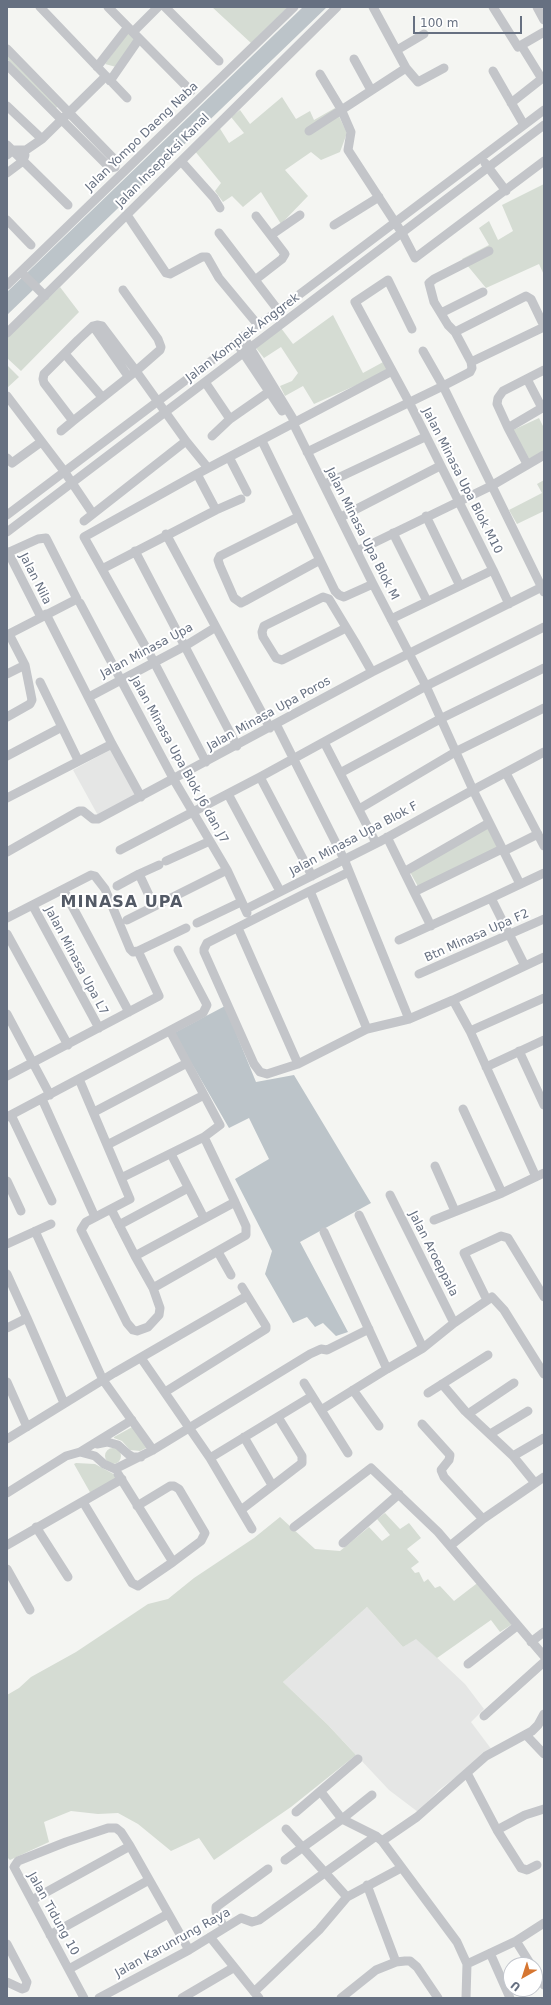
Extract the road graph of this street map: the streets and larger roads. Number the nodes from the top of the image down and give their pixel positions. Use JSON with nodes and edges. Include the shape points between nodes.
{"nodes":[{"id":1,"x":40,"y":7,"type":"edge"},
{"id":2,"x":108,"y":7,"type":"edge"},
{"id":3,"x":158,"y":7,"type":"edge"},
{"id":4,"x":165,"y":7,"type":"edge"},
{"id":5,"x":294,"y":7,"type":"edge"},
{"id":6,"x":337,"y":7,"type":"edge"},
{"id":7,"x":373,"y":7,"type":"edge"},
{"id":8,"x":493,"y":7,"type":"edge"},
{"id":9,"x":536,"y":7,"type":"edge"},
{"id":10,"x":544,"y":20,"type":"edge"},
{"id":11,"x":544,"y":32,"type":"edge"},
{"id":12,"x":134,"y":33,"type":"junction"},
{"id":13,"x":424,"y":34,"type":"dead end"},
{"id":14,"x":521,"y":45,"type":"junction"},
{"id":15,"x":7,"y":49,"type":"edge"},
{"id":16,"x":397,"y":50,"type":"junction"},
{"id":17,"x":354,"y":59,"type":"dead end"},
{"id":18,"x":219,"y":61,"type":"dead end"},
{"id":19,"x":7,"y":65,"type":"edge"},
{"id":20,"x":97,"y":67,"type":"junction"},
{"id":21,"x":406,"y":68,"type":"junction"},
{"id":22,"x":444,"y":68,"type":"dead end"},
{"id":23,"x":493,"y":71,"type":"dead end"},
{"id":24,"x":320,"y":74,"type":"dead end"},
{"id":25,"x":543,"y":78,"type":"edge"},
{"id":26,"x":108,"y":79,"type":"junction"},
{"id":27,"x":371,"y":90,"type":"junction"},
{"id":28,"x":191,"y":91,"type":"dead end"},
{"id":29,"x":127,"y":98,"type":"dead end"},
{"id":30,"x":511,"y":103,"type":"junction"},
{"id":31,"x":7,"y":106,"type":"edge"},
{"id":32,"x":341,"y":109,"type":"junction"},
{"id":33,"x":544,"y":110,"type":"edge"},
{"id":34,"x":69,"y":113,"type":"junction"},
{"id":35,"x":535,"y":117,"type":"junction"},
{"id":36,"x":61,"y":120,"type":"junction"},
{"id":37,"x":524,"y":125,"type":"junction"},
{"id":38,"x":543,"y":127,"type":"edge"},
{"id":39,"x":309,"y":131,"type":"dead end"},
{"id":40,"x":42,"y":139,"type":"junction"},
{"id":41,"x":9,"y":150,"type":"edge"},
{"id":42,"x":26,"y":150,"type":"junction"},
{"id":43,"x":481,"y":158,"type":"junction"},
{"id":44,"x":23,"y":161,"type":"junction"},
{"id":45,"x":181,"y":161,"type":"junction"},
{"id":46,"x":544,"y":161,"type":"edge"},
{"id":47,"x":488,"y":168,"type":"junction"},
{"id":48,"x":7,"y":173,"type":"edge"},
{"id":49,"x":506,"y":191,"type":"junction"},
{"id":50,"x":379,"y":197,"type":"junction"},
{"id":51,"x":68,"y":205,"type":"dead end"},
{"id":52,"x":220,"y":208,"type":"dead end"},
{"id":53,"x":127,"y":215,"type":"junction"},
{"id":54,"x":300,"y":215,"type":"dead end"},
{"id":55,"x":256,"y":216,"type":"dead end"},
{"id":56,"x":7,"y":220,"type":"edge"},
{"id":57,"x":394,"y":223,"type":"junction"},
{"id":58,"x":334,"y":225,"type":"dead end"},
{"id":59,"x":219,"y":233,"type":"dead end"},
{"id":60,"x":402,"y":233,"type":"junction"},
{"id":61,"x":271,"y":235,"type":"junction"},
{"id":62,"x":31,"y":245,"type":"dead end"},
{"id":63,"x":489,"y":251,"type":"dead end"},
{"id":64,"x":21,"y":272,"type":"junction"},
{"id":65,"x":255,"y":280,"type":"junction"},
{"id":66,"x":7,"y":285,"type":"edge"},
{"id":67,"x":123,"y":290,"type":"dead end"},
{"id":68,"x":483,"y":292,"type":"dead end"},
{"id":69,"x":45,"y":296,"type":"junction"},
{"id":70,"x":278,"y":310,"type":"junction"},
{"id":71,"x":441,"y":313,"type":"junction"},
{"id":72,"x":258,"y":326,"type":"junction"},
{"id":73,"x":544,"y":326,"type":"edge"},
{"id":74,"x":412,"y":329,"type":"dead end"},
{"id":75,"x":455,"y":332,"type":"junction"},
{"id":76,"x":7,"y":333,"type":"edge"},
{"id":77,"x":240,"y":339,"type":"junction"},
{"id":78,"x":247,"y":351,"type":"junction"},
{"id":79,"x":423,"y":351,"type":"dead end"},
{"id":80,"x":65,"y":354,"type":"junction"},
{"id":81,"x":471,"y":362,"type":"junction"},
{"id":82,"x":544,"y":370,"type":"edge"},
{"id":83,"x":392,"y":371,"type":"junction"},
{"id":84,"x":132,"y":374,"type":"junction"},
{"id":85,"x":527,"y":379,"type":"junction"},
{"id":86,"x":205,"y":382,"type":"junction"},
{"id":87,"x":442,"y":387,"type":"junction"},
{"id":88,"x":272,"y":390,"type":"junction"},
{"id":89,"x":7,"y":396,"type":"edge"},
{"id":90,"x":102,"y":397,"type":"junction"},
{"id":91,"x":157,"y":402,"type":"junction"},
{"id":92,"x":409,"y":402,"type":"junction"},
{"id":93,"x":543,"y":408,"type":"edge"},
{"id":94,"x":164,"y":413,"type":"junction"},
{"id":95,"x":230,"y":419,"type":"junction"},
{"id":96,"x":73,"y":421,"type":"junction"},
{"id":97,"x":293,"y":424,"type":"junction"},
{"id":98,"x":508,"y":428,"type":"junction"},
{"id":99,"x":61,"y":431,"type":"dead end"},
{"id":100,"x":212,"y":436,"type":"dead end"},
{"id":101,"x":425,"y":437,"type":"junction"},
{"id":102,"x":262,"y":441,"type":"junction"},
{"id":103,"x":41,"y":442,"type":"junction"},
{"id":104,"x":186,"y":442,"type":"junction"},
{"id":105,"x":307,"y":452,"type":"junction"},
{"id":106,"x":544,"y":455,"type":"edge"},
{"id":107,"x":229,"y":457,"type":"junction"},
{"id":108,"x":8,"y":463,"type":"edge"},
{"id":109,"x":527,"y":464,"type":"junction"},
{"id":110,"x":440,"y":466,"type":"junction"},
{"id":111,"x":208,"y":468,"type":"junction"},
{"id":112,"x":64,"y":472,"type":"junction"},
{"id":113,"x":197,"y":474,"type":"junction"},
{"id":114,"x":72,"y":483,"type":"junction"},
{"id":115,"x":325,"y":484,"type":"junction"},
{"id":116,"x":491,"y":486,"type":"junction"},
{"id":117,"x":459,"y":501,"type":"junction"},
{"id":118,"x":216,"y":510,"type":"junction"},
{"id":119,"x":93,"y":514,"type":"junction"},
{"id":120,"x":7,"y":515,"type":"edge"},
{"id":121,"x":298,"y":516,"type":"junction"},
{"id":122,"x":426,"y":516,"type":"junction"},
{"id":123,"x":341,"y":517,"type":"junction"},
{"id":124,"x":84,"y":521,"type":"dead end"},
{"id":125,"x":7,"y":532,"type":"edge"},
{"id":126,"x":392,"y":533,"type":"junction"},
{"id":127,"x":166,"y":534,"type":"junction"},
{"id":128,"x":357,"y":550,"type":"junction"},
{"id":129,"x":135,"y":551,"type":"junction"},
{"id":130,"x":7,"y":552,"type":"edge"},
{"id":131,"x":320,"y":560,"type":"junction"},
{"id":132,"x":102,"y":569,"type":"junction"},
{"id":133,"x":493,"y":570,"type":"junction"},
{"id":134,"x":373,"y":584,"type":"junction"},
{"id":135,"x":460,"y":586,"type":"junction"},
{"id":136,"x":543,"y":588,"type":"edge"},
{"id":137,"x":79,"y":601,"type":"junction"},
{"id":138,"x":427,"y":602,"type":"junction"},
{"id":139,"x":509,"y":604,"type":"junction"},
{"id":140,"x":44,"y":616,"type":"junction"},
{"id":141,"x":391,"y":619,"type":"junction"},
{"id":142,"x":216,"y":627,"type":"junction"},
{"id":143,"x":544,"y":627,"type":"edge"},
{"id":144,"x":346,"y":628,"type":"junction"},
{"id":145,"x":8,"y":633,"type":"edge"},
{"id":146,"x":185,"y":646,"type":"junction"},
{"id":147,"x":408,"y":653,"type":"junction"},
{"id":148,"x":154,"y":662,"type":"junction"},
{"id":149,"x":24,"y":665,"type":"junction"},
{"id":150,"x":544,"y":668,"type":"edge"},
{"id":151,"x":372,"y":672,"type":"junction"},
{"id":152,"x":7,"y":674,"type":"edge"},
{"id":153,"x":120,"y":679,"type":"junction"},
{"id":154,"x":40,"y":682,"type":"dead end"},
{"id":155,"x":426,"y":686,"type":"junction"},
{"id":156,"x":89,"y":697,"type":"junction"},
{"id":157,"x":544,"y":708,"type":"edge"},
{"id":158,"x":7,"y":717,"type":"edge"},
{"id":159,"x":442,"y":718,"type":"junction"},
{"id":160,"x":273,"y":726,"type":"junction"},
{"id":161,"x":62,"y":727,"type":"junction"},
{"id":162,"x":324,"y":742,"type":"junction"},
{"id":163,"x":112,"y":744,"type":"junction"},
{"id":164,"x":237,"y":746,"type":"junction"},
{"id":165,"x":457,"y":751,"type":"junction"},
{"id":166,"x":543,"y":755,"type":"edge"},
{"id":167,"x":7,"y":756,"type":"edge"},
{"id":168,"x":294,"y":759,"type":"junction"},
{"id":169,"x":78,"y":760,"type":"junction"},
{"id":170,"x":206,"y":762,"type":"junction"},
{"id":171,"x":340,"y":773,"type":"junction"},
{"id":172,"x":506,"y":773,"type":"junction"},
{"id":173,"x":260,"y":777,"type":"junction"},
{"id":174,"x":174,"y":780,"type":"junction"},
{"id":175,"x":473,"y":790,"type":"junction"},
{"id":176,"x":228,"y":794,"type":"junction"},
{"id":177,"x":141,"y":796,"type":"junction"},
{"id":178,"x":7,"y":798,"type":"edge"},
{"id":179,"x":359,"y":809,"type":"junction"},
{"id":180,"x":194,"y":812,"type":"junction"},
{"id":181,"x":489,"y":823,"type":"junction"},
{"id":182,"x":538,"y":834,"type":"junction"},
{"id":183,"x":387,"y":837,"type":"junction"},
{"id":184,"x":210,"y":841,"type":"junction"},
{"id":185,"x":376,"y":843,"type":"junction"},
{"id":186,"x":544,"y":846,"type":"edge"},
{"id":187,"x":120,"y":850,"type":"dead end"},
{"id":188,"x":503,"y":850,"type":"junction"},
{"id":189,"x":7,"y":852,"type":"edge"},
{"id":190,"x":344,"y":859,"type":"junction"},
{"id":191,"x":226,"y":870,"type":"junction"},
{"id":192,"x":349,"y":872,"type":"junction"},
{"id":193,"x":404,"y":872,"type":"junction"},
{"id":194,"x":544,"y":873,"type":"edge"},
{"id":195,"x":312,"y":876,"type":"junction"},
{"id":196,"x":140,"y":877,"type":"junction"},
{"id":197,"x":520,"y":884,"type":"junction"},
{"id":198,"x":117,"y":886,"type":"dead end"},
{"id":199,"x":64,"y":891,"type":"junction"},
{"id":200,"x":310,"y":891,"type":"junction"},
{"id":201,"x":280,"y":892,"type":"junction"},
{"id":202,"x":414,"y":892,"type":"junction"},
{"id":203,"x":491,"y":898,"type":"junction"},
{"id":204,"x":243,"y":905,"type":"junction"},
{"id":205,"x":32,"y":906,"type":"junction"},
{"id":206,"x":154,"y":906,"type":"junction"},
{"id":207,"x":7,"y":918,"type":"edge"},
{"id":208,"x":544,"y":919,"type":"edge"},
{"id":209,"x":127,"y":920,"type":"dead end"},
{"id":210,"x":251,"y":922,"type":"junction"},
{"id":211,"x":197,"y":923,"type":"dead end"},
{"id":212,"x":430,"y":926,"type":"junction"},
{"id":213,"x":186,"y":928,"type":"dead end"},
{"id":214,"x":238,"y":928,"type":"junction"},
{"id":215,"x":7,"y":934,"type":"edge"},
{"id":216,"x":510,"y":934,"type":"junction"},
{"id":217,"x":399,"y":940,"type":"dead end"},
{"id":218,"x":178,"y":950,"type":"dead end"},
{"id":219,"x":138,"y":951,"type":"junction"},
{"id":220,"x":544,"y":958,"type":"edge"},
{"id":221,"x":524,"y":966,"type":"junction"},
{"id":222,"x":419,"y":974,"type":"dead end"},
{"id":223,"x":544,"y":998,"type":"edge"},
{"id":224,"x":454,"y":1000,"type":"junction"},
{"id":225,"x":129,"y":1012,"type":"junction"},
{"id":226,"x":7,"y":1014,"type":"edge"},
{"id":227,"x":409,"y":1019,"type":"junction"},
{"id":228,"x":99,"y":1028,"type":"junction"},
{"id":229,"x":367,"y":1029,"type":"junction"},
{"id":230,"x":170,"y":1031,"type":"junction"},
{"id":231,"x":470,"y":1032,"type":"junction"},
{"id":232,"x":544,"y":1040,"type":"edge"},
{"id":233,"x":68,"y":1045,"type":"junction"},
{"id":234,"x":519,"y":1051,"type":"junction"},
{"id":235,"x":187,"y":1062,"type":"junction"},
{"id":236,"x":33,"y":1063,"type":"junction"},
{"id":237,"x":298,"y":1064,"type":"junction"},
{"id":238,"x":486,"y":1067,"type":"junction"},
{"id":239,"x":7,"y":1076,"type":"edge"},
{"id":240,"x":79,"y":1079,"type":"junction"},
{"id":241,"x":204,"y":1095,"type":"junction"},
{"id":242,"x":46,"y":1097,"type":"junction"},
{"id":243,"x":544,"y":1105,"type":"edge"},
{"id":244,"x":463,"y":1109,"type":"dead end"},
{"id":245,"x":94,"y":1112,"type":"junction"},
{"id":246,"x":9,"y":1116,"type":"edge"},
{"id":247,"x":204,"y":1137,"type":"junction"},
{"id":248,"x":107,"y":1144,"type":"junction"},
{"id":249,"x":171,"y":1154,"type":"junction"},
{"id":250,"x":435,"y":1166,"type":"dead end"},
{"id":251,"x":540,"y":1175,"type":"edge"},
{"id":252,"x":121,"y":1178,"type":"junction"},
{"id":253,"x":7,"y":1181,"type":"edge"},
{"id":254,"x":188,"y":1188,"type":"junction"},
{"id":255,"x":502,"y":1193,"type":"junction"},
{"id":256,"x":390,"y":1195,"type":"dead end"},
{"id":257,"x":130,"y":1199,"type":"junction"},
{"id":258,"x":52,"y":1201,"type":"dead end"},
{"id":259,"x":235,"y":1202,"type":"junction"},
{"id":260,"x":111,"y":1209,"type":"junction"},
{"id":261,"x":21,"y":1211,"type":"dead end"},
{"id":262,"x":456,"y":1211,"type":"junction"},
{"id":263,"x":138,"y":1214,"type":"junction"},
{"id":264,"x":359,"y":1215,"type":"dead end"},
{"id":265,"x":95,"y":1217,"type":"junction"},
{"id":266,"x":204,"y":1218,"type":"junction"},
{"id":267,"x":434,"y":1220,"type":"dead end"},
{"id":268,"x":51,"y":1224,"type":"dead end"},
{"id":269,"x":119,"y":1225,"type":"junction"},
{"id":270,"x":35,"y":1231,"type":"junction"},
{"id":271,"x":324,"y":1232,"type":"dead end"},
{"id":272,"x":7,"y":1244,"type":"edge"},
{"id":273,"x":218,"y":1252,"type":"junction"},
{"id":274,"x":135,"y":1256,"type":"junction"},
{"id":275,"x":7,"y":1274,"type":"edge"},
{"id":276,"x":231,"y":1275,"type":"dead end"},
{"id":277,"x":242,"y":1287,"type":"dead end"},
{"id":278,"x":152,"y":1288,"type":"junction"},
{"id":279,"x":247,"y":1296,"type":"junction"},
{"id":280,"x":544,"y":1297,"type":"edge"},
{"id":281,"x":490,"y":1299,"type":"junction"},
{"id":282,"x":27,"y":1318,"type":"junction"},
{"id":283,"x":454,"y":1323,"type":"junction"},
{"id":284,"x":7,"y":1328,"type":"edge"},
{"id":285,"x":369,"y":1329,"type":"junction"},
{"id":286,"x":423,"y":1348,"type":"junction"},
{"id":287,"x":488,"y":1355,"type":"dead end"},
{"id":288,"x":141,"y":1358,"type":"junction"},
{"id":289,"x":387,"y":1369,"type":"junction"},
{"id":290,"x":544,"y":1374,"type":"edge"},
{"id":291,"x":103,"y":1380,"type":"junction"},
{"id":292,"x":7,"y":1382,"type":"edge"},
{"id":293,"x":304,"y":1383,"type":"dead end"},
{"id":294,"x":514,"y":1383,"type":"dead end"},
{"id":295,"x":442,"y":1384,"type":"junction"},
{"id":296,"x":353,"y":1390,"type":"junction"},
{"id":297,"x":165,"y":1392,"type":"junction"},
{"id":298,"x":428,"y":1392,"type":"dead end"},
{"id":299,"x":312,"y":1396,"type":"junction"},
{"id":300,"x":64,"y":1403,"type":"junction"},
{"id":301,"x":321,"y":1410,"type":"junction"},
{"id":302,"x":528,"y":1411,"type":"dead end"},
{"id":303,"x":468,"y":1414,"type":"junction"},
{"id":304,"x":278,"y":1417,"type":"junction"},
{"id":305,"x":132,"y":1420,"type":"junction"},
{"id":306,"x":422,"y":1424,"type":"dead end"},
{"id":307,"x":27,"y":1426,"type":"junction"},
{"id":308,"x":379,"y":1426,"type":"dead end"},
{"id":309,"x":190,"y":1428,"type":"junction"},
{"id":310,"x":490,"y":1434,"type":"junction"},
{"id":311,"x":244,"y":1437,"type":"junction"},
{"id":312,"x":544,"y":1438,"type":"edge"},
{"id":313,"x":7,"y":1439,"type":"edge"},
{"id":314,"x":92,"y":1445,"type":"junction"},
{"id":315,"x":153,"y":1450,"type":"junction"},
{"id":316,"x":80,"y":1452,"type":"junction"},
{"id":317,"x":348,"y":1453,"type":"dead end"},
{"id":318,"x":141,"y":1456,"type":"junction"},
{"id":319,"x":512,"y":1456,"type":"junction"},
{"id":320,"x":210,"y":1458,"type":"junction"},
{"id":321,"x":115,"y":1469,"type":"junction"},
{"id":322,"x":544,"y":1477,"type":"edge"},
{"id":323,"x":122,"y":1479,"type":"junction"},
{"id":324,"x":535,"y":1482,"type":"junction"},
{"id":325,"x":272,"y":1485,"type":"junction"},
{"id":326,"x":7,"y":1494,"type":"edge"},
{"id":327,"x":399,"y":1494,"type":"junction"},
{"id":328,"x":83,"y":1502,"type":"junction"},
{"id":329,"x":137,"y":1506,"type":"junction"},
{"id":330,"x":241,"y":1510,"type":"junction"},
{"id":331,"x":483,"y":1519,"type":"junction"},
{"id":332,"x":36,"y":1527,"type":"junction"},
{"id":333,"x":294,"y":1527,"type":"dead end"},
{"id":334,"x":252,"y":1528,"type":"dead end"},
{"id":335,"x":343,"y":1543,"type":"dead end"},
{"id":336,"x":7,"y":1545,"type":"edge"},
{"id":337,"x":450,"y":1546,"type":"junction"},
{"id":338,"x":174,"y":1562,"type":"junction"},
{"id":339,"x":7,"y":1569,"type":"edge"},
{"id":340,"x":68,"y":1577,"type":"dead end"},
{"id":341,"x":30,"y":1610,"type":"dead end"},
{"id":342,"x":517,"y":1626,"type":"junction"},
{"id":343,"x":544,"y":1632,"type":"edge"},
{"id":344,"x":531,"y":1642,"type":"junction"},
{"id":345,"x":544,"y":1656,"type":"edge"},
{"id":346,"x":544,"y":1662,"type":"edge"},
{"id":347,"x":468,"y":1664,"type":"dead end"},
{"id":348,"x":544,"y":1714,"type":"edge"},
{"id":349,"x":484,"y":1716,"type":"dead end"},
{"id":350,"x":526,"y":1735,"type":"junction"},
{"id":351,"x":544,"y":1754,"type":"edge"},
{"id":352,"x":358,"y":1759,"type":"dead end"},
{"id":353,"x":467,"y":1773,"type":"junction"},
{"id":354,"x":321,"y":1792,"type":"junction"},
{"id":355,"x":372,"y":1795,"type":"dead end"},
{"id":356,"x":544,"y":1809,"type":"edge"},
{"id":357,"x":296,"y":1812,"type":"dead end"},
{"id":358,"x":342,"y":1819,"type":"junction"},
{"id":359,"x":286,"y":1829,"type":"dead end"},
{"id":360,"x":497,"y":1830,"type":"junction"},
{"id":361,"x":379,"y":1839,"type":"junction"},
{"id":362,"x":130,"y":1846,"type":"junction"},
{"id":363,"x":303,"y":1848,"type":"junction"},
{"id":364,"x":285,"y":1860,"type":"dead end"},
{"id":365,"x":536,"y":1864,"type":"dead end"},
{"id":366,"x":401,"y":1868,"type":"junction"},
{"id":367,"x":268,"y":1869,"type":"dead end"},
{"id":368,"x":325,"y":1872,"type":"junction"},
{"id":369,"x":149,"y":1880,"type":"junction"},
{"id":370,"x":367,"y":1886,"type":"junction"},
{"id":371,"x":347,"y":1897,"type":"junction"},
{"id":372,"x":32,"y":1900,"type":"junction"},
{"id":373,"x":168,"y":1914,"type":"junction"},
{"id":374,"x":544,"y":1923,"type":"edge"},
{"id":375,"x":224,"y":1927,"type":"junction"},
{"id":376,"x":50,"y":1935,"type":"junction"},
{"id":377,"x":210,"y":1937,"type":"junction"},
{"id":378,"x":516,"y":1941,"type":"junction"},
{"id":379,"x":7,"y":1944,"type":"edge"},
{"id":380,"x":189,"y":1950,"type":"junction"},
{"id":381,"x":490,"y":1953,"type":"junction"},
{"id":382,"x":526,"y":1957,"type":"edge"},
{"id":383,"x":396,"y":1962,"type":"junction"},
{"id":384,"x":467,"y":1964,"type":"junction"},
{"id":385,"x":233,"y":1968,"type":"junction"},
{"id":386,"x":69,"y":1969,"type":"junction"},
{"id":387,"x":7,"y":1982,"type":"edge"},
{"id":388,"x":197,"y":1994,"type":"edge"},
{"id":389,"x":256,"y":1995,"type":"edge"},
{"id":390,"x":84,"y":1998,"type":"edge"},
{"id":391,"x":99,"y":1998,"type":"edge"},
{"id":392,"x":182,"y":1998,"type":"edge"},
{"id":393,"x":341,"y":1998,"type":"edge"},
{"id":394,"x":438,"y":1998,"type":"edge"},
{"id":395,"x":466,"y":1998,"type":"edge"},
{"id":396,"x":510,"y":1998,"type":"edge"}],
"edges":[{"from":1,"to":20,"type":"street"},
{"from":2,"to":12,"type":"street"},
{"from":3,"to":12,"type":"street"},
{"from":4,"to":18,"type":"street"},
{"from":5,"to":64,"type":"street","name":"Jalan Yompo Daeng Naba"},
{"from":6,"to":45,"type":"street","name":"Jalan Insepeksi Kanal"},
{"from":7,"to":16,"type":"street"},
{"from":8,"to":14,"type":"street","via":[[518,47]]},
{"from":9,"to":10,"type":"street"},
{"from":11,"to":14,"type":"street"},
{"from":12,"to":20,"type":"street"},
{"from":12,"to":26,"type":"street"},
{"from":12,"to":28,"type":"street"},
{"from":13,"to":16,"type":"street"},
{"from":14,"to":25,"type":"street"},
{"from":15,"to":34,"type":"street"},
{"from":16,"to":21,"type":"street"},
{"from":17,"to":27,"type":"street"},
{"from":19,"to":36,"type":"street"},
{"from":20,"to":26,"type":"street"},
{"from":21,"to":22,"type":"street","via":[[418,82]]},
{"from":21,"to":27,"type":"street"},
{"from":23,"to":30,"type":"street"},
{"from":24,"to":32,"type":"street"},
{"from":25,"to":30,"type":"street"},
{"from":26,"to":29,"type":"street"},
{"from":26,"to":34,"type":"street"},
{"from":27,"to":32,"type":"street"},
{"from":30,"to":37,"type":"street"},
{"from":31,"to":40,"type":"street"},
{"from":32,"to":39,"type":"street"},
{"from":32,"to":50,"type":"street","via":[[352,135],[348,150]]},
{"from":33,"to":35,"type":"street","name":"Jalan Komplek Anggrek"},
{"from":34,"to":36,"type":"street"},
{"from":34,"to":36,"type":"street","via":[[116,161],[115,167],[110,168]]},
{"from":35,"to":37,"type":"street","name":"Jalan Komplek Anggrek"},
{"from":35,"to":38,"type":"street"},
{"from":36,"to":40,"type":"street"},
{"from":37,"to":43,"type":"street","name":"Jalan Komplek Anggrek"},
{"from":38,"to":47,"type":"street","name":"Jalan Komplek Anggrek"},
{"from":40,"to":42,"type":"street"},
{"from":41,"to":42,"type":"street"},
{"from":41,"to":44,"type":"street"},
{"from":42,"to":44,"type":"street"},
{"from":43,"to":47,"type":"street"},
{"from":43,"to":57,"type":"street","name":"Jalan Komplek Anggrek"},
{"from":44,"to":48,"type":"street"},
{"from":44,"to":51,"type":"street"},
{"from":45,"to":52,"type":"street"},
{"from":45,"to":53,"type":"street","name":"Jalan Insepeksi Kanal"},
{"from":46,"to":49,"type":"street"},
{"from":47,"to":49,"type":"street"},
{"from":47,"to":60,"type":"street","name":"Jalan Komplek Anggrek"},
{"from":49,"to":60,"type":"street","via":[[415,258]]},
{"from":50,"to":57,"type":"street"},
{"from":50,"to":58,"type":"street"},
{"from":53,"to":69,"type":"street","name":"Jalan Insepeksi Kanal"},
{"from":53,"to":72,"type":"street","via":[[166,273],[170,274],[202,257],[207,257],[219,278]]},
{"from":54,"to":61,"type":"street"},
{"from":55,"to":61,"type":"street"},
{"from":56,"to":62,"type":"street"},
{"from":57,"to":60,"type":"street"},
{"from":57,"to":70,"type":"street","name":"Jalan Komplek Anggrek"},
{"from":59,"to":65,"type":"street"},
{"from":60,"to":78,"type":"street","name":"Jalan Komplek Anggrek"},
{"from":61,"to":65,"type":"street","via":[[285,256]]},
{"from":63,"to":71,"type":"street","via":[[430,282],[430,294]]},
{"from":64,"to":66,"type":"street","name":"Jalan Yompo Daeng Naba"},
{"from":64,"to":69,"type":"street"},
{"from":65,"to":70,"type":"street"},
{"from":67,"to":84,"type":"street","via":[[162,347]]},
{"from":68,"to":71,"type":"street"},
{"from":69,"to":76,"type":"street","name":"Jalan Insepeksi Kanal"},
{"from":70,"to":72,"type":"street","name":"Jalan Komplek Anggrek"},
{"from":71,"to":75,"type":"street"},
{"from":72,"to":77,"type":"street","name":"Jalan Komplek Anggrek"},
{"from":73,"to":75,"type":"street","via":[[531,299],[526,296]]},
{"from":73,"to":81,"type":"street"},
{"from":74,"to":83,"type":"street","name":"Jalan Minasa Upa Blok M10","via":[[388,280],[355,302]]},
{"from":75,"to":81,"type":"street"},
{"from":77,"to":78,"type":"street","name":"Jalan Minasa Upa Blok M"},
{"from":77,"to":91,"type":"street","name":"Jalan Komplek Anggrek"},
{"from":78,"to":86,"type":"street","name":"Jalan Komplek Anggrek"},
{"from":78,"to":88,"type":"street","name":"Jalan Minasa Upa Blok M"},
{"from":79,"to":87,"type":"street"},
{"from":80,"to":84,"type":"street","via":[[93,326],[100,325]]},
{"from":80,"to":90,"type":"street"},
{"from":80,"to":96,"type":"street","via":[[42,379]]},
{"from":81,"to":87,"type":"street","via":[[470,372]]},
{"from":82,"to":85,"type":"street"},
{"from":83,"to":92,"type":"street","name":"Jalan Minasa Upa Blok M10"},
{"from":83,"to":97,"type":"street"},
{"from":84,"to":90,"type":"street"},
{"from":84,"to":91,"type":"street"},
{"from":85,"to":93,"type":"street"},
{"from":85,"to":98,"type":"street","via":[[503,391],[498,398],[497,404]]},
{"from":86,"to":94,"type":"street","name":"Jalan Komplek Anggrek"},
{"from":86,"to":95,"type":"street"},
{"from":87,"to":92,"type":"street"},
{"from":87,"to":116,"type":"street"},
{"from":88,"to":95,"type":"street"},
{"from":88,"to":97,"type":"street","name":"Jalan Minasa Upa Blok M"},
{"from":89,"to":103,"type":"street"},
{"from":90,"to":96,"type":"street"},
{"from":91,"to":94,"type":"street"},
{"from":91,"to":112,"type":"street","name":"Jalan Komplek Anggrek"},
{"from":92,"to":101,"type":"street","name":"Jalan Minasa Upa Blok M10"},
{"from":92,"to":105,"type":"street"},
{"from":93,"to":98,"type":"street"},
{"from":94,"to":104,"type":"street"},
{"from":94,"to":114,"type":"street","name":"Jalan Komplek Anggrek"},
{"from":95,"to":100,"type":"street"},
{"from":96,"to":99,"type":"street"},
{"from":97,"to":102,"type":"street"},
{"from":97,"to":105,"type":"street","name":"Jalan Minasa Upa Blok M"},
{"from":98,"to":109,"type":"street"},
{"from":101,"to":110,"type":"street","name":"Jalan Minasa Upa Blok M10"},
{"from":101,"to":115,"type":"street"},
{"from":102,"to":107,"type":"street"},
{"from":102,"to":121,"type":"street"},
{"from":103,"to":108,"type":"street"},
{"from":103,"to":112,"type":"street"},
{"from":104,"to":111,"type":"street"},
{"from":104,"to":119,"type":"street"},
{"from":105,"to":115,"type":"street","name":"Jalan Minasa Upa Blok M"},
{"from":106,"to":109,"type":"street"},
{"from":107,"to":111,"type":"street"},
{"from":107,"to":118,"type":"street","via":[[244,495]]},
{"from":109,"to":116,"type":"street"},
{"from":110,"to":117,"type":"street","name":"Jalan Minasa Upa Blok M10"},
{"from":110,"to":123,"type":"street"},
{"from":111,"to":113,"type":"street"},
{"from":112,"to":114,"type":"street"},
{"from":112,"to":120,"type":"street","name":"Jalan Komplek Anggrek"},
{"from":113,"to":118,"type":"street"},
{"from":113,"to":132,"type":"street","via":[[84,537]]},
{"from":114,"to":119,"type":"street"},
{"from":114,"to":125,"type":"street","name":"Jalan Komplek Anggrek"},
{"from":115,"to":123,"type":"street","name":"Jalan Minasa Upa Blok M"},
{"from":116,"to":117,"type":"street"},
{"from":116,"to":136,"type":"street"},
{"from":117,"to":122,"type":"street"},
{"from":117,"to":133,"type":"street","name":"Jalan Minasa Upa Blok M10"},
{"from":118,"to":127,"type":"street"},
{"from":119,"to":124,"type":"street"},
{"from":121,"to":131,"type":"street"},
{"from":121,"to":131,"type":"street","via":[[220,556],[220,566],[234,598],[241,603]]},
{"from":122,"to":126,"type":"street"},
{"from":122,"to":135,"type":"street"},
{"from":123,"to":128,"type":"street","name":"Jalan Minasa Upa Blok M"},
{"from":126,"to":128,"type":"street"},
{"from":126,"to":138,"type":"street"},
{"from":127,"to":129,"type":"street"},
{"from":127,"to":142,"type":"street"},
{"from":128,"to":134,"type":"street","name":"Jalan Minasa Upa Blok M"},
{"from":129,"to":132,"type":"street"},
{"from":129,"to":146,"type":"street"},
{"from":130,"to":137,"type":"street","name":"Jalan Minasa Upa Blok J6 dan J7","via":[[46,538]]},
{"from":130,"to":140,"type":"street","name":"Jalan Nila"},
{"from":131,"to":134,"type":"street","via":[[339,595],[344,597]]},
{"from":132,"to":148,"type":"street"},
{"from":133,"to":135,"type":"street"},
{"from":133,"to":139,"type":"street","name":"Jalan Minasa Upa Blok M10"},
{"from":134,"to":141,"type":"street","name":"Jalan Minasa Upa Blok M"},
{"from":135,"to":138,"type":"street"},
{"from":136,"to":139,"type":"street","name":"Jalan Minasa Upa Poros"},
{"from":137,"to":140,"type":"street"},
{"from":137,"to":153,"type":"street","name":"Jalan Minasa Upa Blok J6 dan J7"},
{"from":138,"to":141,"type":"street"},
{"from":139,"to":147,"type":"street","name":"Jalan Minasa Upa Poros"},
{"from":140,"to":145,"type":"street"},
{"from":140,"to":156,"type":"street","name":"Jalan Nila"},
{"from":141,"to":147,"type":"street","name":"Jalan Minasa Upa Blok M"},
{"from":142,"to":146,"type":"street","name":"Jalan Minasa Upa"},
{"from":142,"to":160,"type":"street"},
{"from":143,"to":155,"type":"street"},
{"from":144,"to":144,"type":"street","via":[[329,599],[323,597],[264,626],[262,632],[276,658],[282,660]]},
{"from":144,"to":151,"type":"street"},
{"from":145,"to":149,"type":"street"},
{"from":146,"to":148,"type":"street","name":"Jalan Minasa Upa"},
{"from":146,"to":164,"type":"street"},
{"from":147,"to":151,"type":"street","name":"Jalan Minasa Upa Poros"},
{"from":147,"to":155,"type":"street"},
{"from":148,"to":153,"type":"street","name":"Jalan Minasa Upa"},
{"from":148,"to":170,"type":"street"},
{"from":149,"to":152,"type":"street"},
{"from":149,"to":158,"type":"street","via":[[32,702]]},
{"from":150,"to":159,"type":"street"},
{"from":151,"to":160,"type":"street","name":"Jalan Minasa Upa Poros"},
{"from":153,"to":156,"type":"street","name":"Jalan Minasa Upa"},
{"from":153,"to":174,"type":"street","name":"Jalan Minasa Upa Blok J6 dan J7"},
{"from":154,"to":161,"type":"street"},
{"from":155,"to":159,"type":"street"},
{"from":155,"to":162,"type":"street"},
{"from":156,"to":163,"type":"street","name":"Jalan Nila"},
{"from":157,"to":165,"type":"street"},
{"from":159,"to":165,"type":"street"},
{"from":159,"to":171,"type":"street"},
{"from":160,"to":164,"type":"street","name":"Jalan Minasa Upa Poros"},
{"from":160,"to":168,"type":"street"},
{"from":161,"to":167,"type":"street"},
{"from":161,"to":169,"type":"street"},
{"from":162,"to":168,"type":"street"},
{"from":162,"to":171,"type":"street"},
{"from":163,"to":169,"type":"street"},
{"from":163,"to":177,"type":"street","name":"Jalan Nila"},
{"from":164,"to":170,"type":"street","name":"Jalan Minasa Upa Poros"},
{"from":165,"to":175,"type":"street"},
{"from":165,"to":179,"type":"street"},
{"from":166,"to":172,"type":"street","name":"Jalan Minasa Upa Blok F"},
{"from":168,"to":173,"type":"street"},
{"from":168,"to":190,"type":"street"},
{"from":169,"to":178,"type":"street"},
{"from":170,"to":174,"type":"street","name":"Jalan Minasa Upa Poros"},
{"from":171,"to":179,"type":"street"},
{"from":172,"to":175,"type":"street","name":"Jalan Minasa Upa Blok F"},
{"from":172,"to":182,"type":"street"},
{"from":173,"to":176,"type":"street"},
{"from":173,"to":195,"type":"street"},
{"from":174,"to":177,"type":"street","name":"Jalan Minasa Upa Poros"},
{"from":174,"to":180,"type":"street","name":"Jalan Minasa Upa Blok J6 dan J7"},
{"from":175,"to":181,"type":"street"},
{"from":175,"to":183,"type":"street","name":"Jalan Minasa Upa Blok F"},
{"from":176,"to":180,"type":"street"},
{"from":176,"to":201,"type":"street"},
{"from":177,"to":189,"type":"street","name":"Jalan Minasa Upa Poros","via":[[98,819],[93,819],[80,811]]},
{"from":179,"to":185,"type":"street"},
{"from":180,"to":184,"type":"street","name":"Jalan Minasa Upa Blok J6 dan J7"},
{"from":180,"to":187,"type":"street"},
{"from":181,"to":188,"type":"street"},
{"from":181,"to":193,"type":"street"},
{"from":182,"to":186,"type":"street"},
{"from":182,"to":188,"type":"street"},
{"from":183,"to":185,"type":"street","name":"Jalan Minasa Upa Blok F"},
{"from":183,"to":193,"type":"street"},
{"from":184,"to":191,"type":"street","name":"Jalan Minasa Upa Blok J6 dan J7"},
{"from":184,"to":196,"type":"street","via":[[162,863]]},
{"from":185,"to":190,"type":"street","name":"Jalan Minasa Upa Blok F"},
{"from":188,"to":197,"type":"street"},
{"from":188,"to":202,"type":"street"},
{"from":190,"to":192,"type":"street"},
{"from":190,"to":195,"type":"street","name":"Jalan Minasa Upa Blok F"},
{"from":191,"to":204,"type":"street","name":"Jalan Minasa Upa Blok J6 dan J7"},
{"from":191,"to":206,"type":"street"},
{"from":192,"to":200,"type":"street"},
{"from":192,"to":227,"type":"street"},
{"from":193,"to":202,"type":"street"},
{"from":194,"to":197,"type":"street"},
{"from":195,"to":201,"type":"street","name":"Jalan Minasa Upa Blok F"},
{"from":196,"to":198,"type":"street"},
{"from":196,"to":206,"type":"street"},
{"from":197,"to":203,"type":"street"},
{"from":199,"to":205,"type":"street"},
{"from":199,"to":219,"type":"street","via":[[92,876],[97,877],[130,949],[133,952]]},
{"from":199,"to":225,"type":"street"},
{"from":200,"to":210,"type":"street"},
{"from":200,"to":229,"type":"street"},
{"from":201,"to":204,"type":"street","name":"Jalan Minasa Upa Blok F"},
{"from":202,"to":212,"type":"street"},
{"from":203,"to":212,"type":"street"},
{"from":203,"to":216,"type":"street"},
{"from":204,"to":210,"type":"street","name":"Jalan Minasa Upa Blok J6 dan J7"},
{"from":204,"to":211,"type":"street","name":"Jalan Minasa Upa Blok F"},
{"from":205,"to":207,"type":"street"},
{"from":205,"to":228,"type":"street","name":"Jalan Minasa Upa L7"},
{"from":206,"to":209,"type":"street"},
{"from":208,"to":216,"type":"street","name":"Btn Minasa Upa F2"},
{"from":210,"to":214,"type":"street"},
{"from":212,"to":217,"type":"street"},
{"from":213,"to":219,"type":"street"},
{"from":214,"to":237,"type":"street"},
{"from":214,"to":237,"type":"street","via":[[207,943],[204,952],[257,1069],[267,1074]]},
{"from":215,"to":233,"type":"street"},
{"from":216,"to":221,"type":"street"},
{"from":216,"to":222,"type":"street","name":"Btn Minasa Upa F2"},
{"from":218,"to":230,"type":"street","via":[[206,1008],[203,1013]]},
{"from":219,"to":225,"type":"street","via":[[159,996]]},
{"from":220,"to":221,"type":"street"},
{"from":221,"to":224,"type":"street"},
{"from":223,"to":231,"type":"street"},
{"from":224,"to":227,"type":"street"},
{"from":224,"to":231,"type":"street"},
{"from":225,"to":228,"type":"street"},
{"from":226,"to":236,"type":"street"},
{"from":227,"to":229,"type":"street"},
{"from":228,"to":233,"type":"street"},
{"from":229,"to":237,"type":"street"},
{"from":230,"to":235,"type":"street"},
{"from":230,"to":240,"type":"street"},
{"from":231,"to":238,"type":"street"},
{"from":232,"to":234,"type":"street"},
{"from":233,"to":236,"type":"street"},
{"from":234,"to":238,"type":"street"},
{"from":234,"to":243,"type":"street"},
{"from":235,"to":241,"type":"street"},
{"from":235,"to":245,"type":"street"},
{"from":236,"to":239,"type":"street"},
{"from":236,"to":242,"type":"street"},
{"from":238,"to":251,"type":"street"},
{"from":240,"to":242,"type":"street"},
{"from":240,"to":245,"type":"street"},
{"from":241,"to":247,"type":"street","via":[[220,1126]]},
{"from":241,"to":248,"type":"street"},
{"from":242,"to":246,"type":"street"},
{"from":242,"to":265,"type":"street"},
{"from":244,"to":255,"type":"street"},
{"from":245,"to":248,"type":"street"},
{"from":246,"to":258,"type":"street"},
{"from":247,"to":249,"type":"street"},
{"from":247,"to":259,"type":"street"},
{"from":248,"to":252,"type":"street"},
{"from":249,"to":252,"type":"street"},
{"from":249,"to":254,"type":"street"},
{"from":250,"to":262,"type":"street"},
{"from":251,"to":255,"type":"street"},
{"from":252,"to":257,"type":"street"},
{"from":253,"to":261,"type":"street"},
{"from":254,"to":263,"type":"street"},
{"from":254,"to":266,"type":"street"},
{"from":255,"to":262,"type":"street"},
{"from":256,"to":283,"type":"street","name":"Jalan Aroeppala"},
{"from":257,"to":260,"type":"street"},
{"from":257,"to":263,"type":"street"},
{"from":259,"to":266,"type":"street"},
{"from":259,"to":273,"type":"street","via":[[247,1232],[244,1238]]},
{"from":260,"to":265,"type":"street"},
{"from":260,"to":269,"type":"street"},
{"from":262,"to":267,"type":"street"},
{"from":263,"to":269,"type":"street"},
{"from":264,"to":286,"type":"street"},
{"from":265,"to":278,"type":"street","via":[[84,1223],[81,1230],[127,1323],[137,1331],[148,1327],[161,1311]]},
{"from":266,"to":274,"type":"street"},
{"from":268,"to":270,"type":"street"},
{"from":269,"to":274,"type":"street"},
{"from":270,"to":272,"type":"street"},
{"from":270,"to":291,"type":"street"},
{"from":271,"to":285,"type":"street"},
{"from":273,"to":276,"type":"street"},
{"from":273,"to":278,"type":"street"},
{"from":274,"to":278,"type":"street"},
{"from":275,"to":282,"type":"street"},
{"from":277,"to":279,"type":"street"},
{"from":279,"to":288,"type":"street"},
{"from":279,"to":297,"type":"street","via":[[266,1326],[265,1330]]},
{"from":280,"to":281,"type":"street","via":[[506,1236],[501,1236],[464,1253]]},
{"from":281,"to":283,"type":"street"},
{"from":281,"to":290,"type":"street","via":[[504,1310]]},
{"from":282,"to":284,"type":"street"},
{"from":282,"to":300,"type":"street"},
{"from":283,"to":286,"type":"street"},
{"from":285,"to":289,"type":"street"},
{"from":285,"to":309,"type":"street","via":[[327,1350],[310,1354]]},
{"from":286,"to":289,"type":"street"},
{"from":287,"to":295,"type":"street"},
{"from":288,"to":291,"type":"street"},
{"from":288,"to":297,"type":"street"},
{"from":289,"to":296,"type":"street"},
{"from":291,"to":300,"type":"street"},
{"from":291,"to":305,"type":"street"},
{"from":292,"to":307,"type":"street"},
{"from":293,"to":299,"type":"street"},
{"from":294,"to":303,"type":"street"},
{"from":295,"to":298,"type":"street"},
{"from":295,"to":303,"type":"street"},
{"from":296,"to":301,"type":"street"},
{"from":296,"to":308,"type":"street"},
{"from":297,"to":309,"type":"street"},
{"from":299,"to":301,"type":"street"},
{"from":299,"to":304,"type":"street"},
{"from":300,"to":307,"type":"street"},
{"from":301,"to":317,"type":"street"},
{"from":302,"to":310,"type":"street"},
{"from":303,"to":310,"type":"street"},
{"from":304,"to":311,"type":"street"},
{"from":304,"to":325,"type":"street","via":[[303,1460],[299,1466]]},
{"from":305,"to":314,"type":"street"},
{"from":305,"to":315,"type":"street"},
{"from":306,"to":331,"type":"street","via":[[450,1455],[441,1470],[444,1477]]},
{"from":307,"to":313,"type":"street"},
{"from":309,"to":315,"type":"street"},
{"from":309,"to":320,"type":"street"},
{"from":310,"to":319,"type":"street"},
{"from":311,"to":320,"type":"street"},
{"from":311,"to":325,"type":"street"},
{"from":312,"to":319,"type":"street"},
{"from":314,"to":316,"type":"street"},
{"from":314,"to":318,"type":"street","via":[[113,1443],[133,1457]]},
{"from":315,"to":318,"type":"street"},
{"from":316,"to":321,"type":"street","via":[[95,1456]]},
{"from":316,"to":326,"type":"street","via":[[66,1456]]},
{"from":318,"to":321,"type":"street"},
{"from":319,"to":324,"type":"street"},
{"from":320,"to":330,"type":"street"},
{"from":321,"to":323,"type":"street"},
{"from":322,"to":324,"type":"street"},
{"from":323,"to":328,"type":"street"},
{"from":323,"to":329,"type":"street"},
{"from":324,"to":331,"type":"street"},
{"from":325,"to":330,"type":"street"},
{"from":327,"to":333,"type":"street","via":[[375,1470],[368,1468]]},
{"from":327,"to":335,"type":"street"},
{"from":327,"to":337,"type":"street"},
{"from":328,"to":332,"type":"street"},
{"from":328,"to":338,"type":"street","via":[[135,1585],[138,1586]]},
{"from":329,"to":338,"type":"street"},
{"from":329,"to":338,"type":"street","via":[[170,1486],[179,1489],[205,1533],[203,1539]]},
{"from":330,"to":334,"type":"street"},
{"from":331,"to":337,"type":"street"},
{"from":332,"to":336,"type":"street"},
{"from":332,"to":340,"type":"street"},
{"from":337,"to":342,"type":"street"},
{"from":339,"to":341,"type":"street"},
{"from":342,"to":344,"type":"street"},
{"from":342,"to":347,"type":"street"},
{"from":343,"to":344,"type":"street"},
{"from":344,"to":345,"type":"street"},
{"from":346,"to":349,"type":"street"},
{"from":348,"to":350,"type":"street","name":"Jalan Karunrung Raya","via":[[538,1726]]},
{"from":350,"to":351,"type":"street"},
{"from":350,"to":353,"type":"street","name":"Jalan Karunrung Raya","via":[[486,1756]]},
{"from":352,"to":354,"type":"street"},
{"from":353,"to":360,"type":"street"},
{"from":353,"to":361,"type":"street","name":"Jalan Karunrung Raya","via":[[417,1817]]},
{"from":354,"to":357,"type":"street"},
{"from":354,"to":358,"type":"street"},
{"from":355,"to":358,"type":"street"},
{"from":356,"to":360,"type":"street","via":[[525,1815]]},
{"from":358,"to":361,"type":"street"},
{"from":358,"to":363,"type":"street"},
{"from":359,"to":363,"type":"street"},
{"from":360,"to":365,"type":"street","via":[[520,1868],[527,1870]]},
{"from":361,"to":366,"type":"street"},
{"from":361,"to":368,"type":"street","name":"Jalan Karunrung Raya"},
{"from":362,"to":369,"type":"street","name":"Jalan Tidung 10"},
{"from":362,"to":372,"type":"street"},
{"from":362,"to":372,"type":"street","name":"Jalan Tidung 10","via":[[121,1832],[116,1828],[108,1828],[18,1861],[14,1866]]},
{"from":363,"to":364,"type":"street"},
{"from":363,"to":368,"type":"street"},
{"from":366,"to":370,"type":"street"},
{"from":366,"to":384,"type":"street","via":[[457,1942]]},
{"from":367,"to":375,"type":"street","via":[[216,1907]]},
{"from":368,"to":371,"type":"street"},
{"from":368,"to":375,"type":"street","name":"Jalan Karunrung Raya","via":[[259,1920],[252,1922],[241,1918]]},
{"from":369,"to":373,"type":"street","name":"Jalan Tidung 10"},
{"from":369,"to":376,"type":"street"},
{"from":370,"to":371,"type":"street"},
{"from":370,"to":383,"type":"street"},
{"from":371,"to":389,"type":"street","via":[[320,1930]]},
{"from":372,"to":376,"type":"street","name":"Jalan Tidung 10"},
{"from":373,"to":380,"type":"street","name":"Jalan Tidung 10"},
{"from":373,"to":386,"type":"street"},
{"from":374,"to":378,"type":"street"},
{"from":375,"to":377,"type":"street","name":"Jalan Karunrung Raya"},
{"from":376,"to":386,"type":"street","name":"Jalan Tidung 10"},
{"from":377,"to":380,"type":"street","name":"Jalan Karunrung Raya"},
{"from":377,"to":385,"type":"street"},
{"from":378,"to":381,"type":"street"},
{"from":378,"to":382,"type":"street"},
{"from":379,"to":387,"type":"street","via":[[27,1982],[22,1989]]},
{"from":380,"to":391,"type":"street","name":"Jalan Karunrung Raya"},
{"from":381,"to":384,"type":"street"},
{"from":381,"to":396,"type":"street"},
{"from":383,"to":393,"type":"street","via":[[376,1970]]},
{"from":383,"to":394,"type":"street","via":[[414,1963]]},
{"from":384,"to":395,"type":"street"},
{"from":385,"to":388,"type":"street"},
{"from":385,"to":389,"type":"street"},
{"from":386,"to":390,"type":"street","name":"Jalan Tidung 10"},
{"from":388,"to":392,"type":"street"}]}
